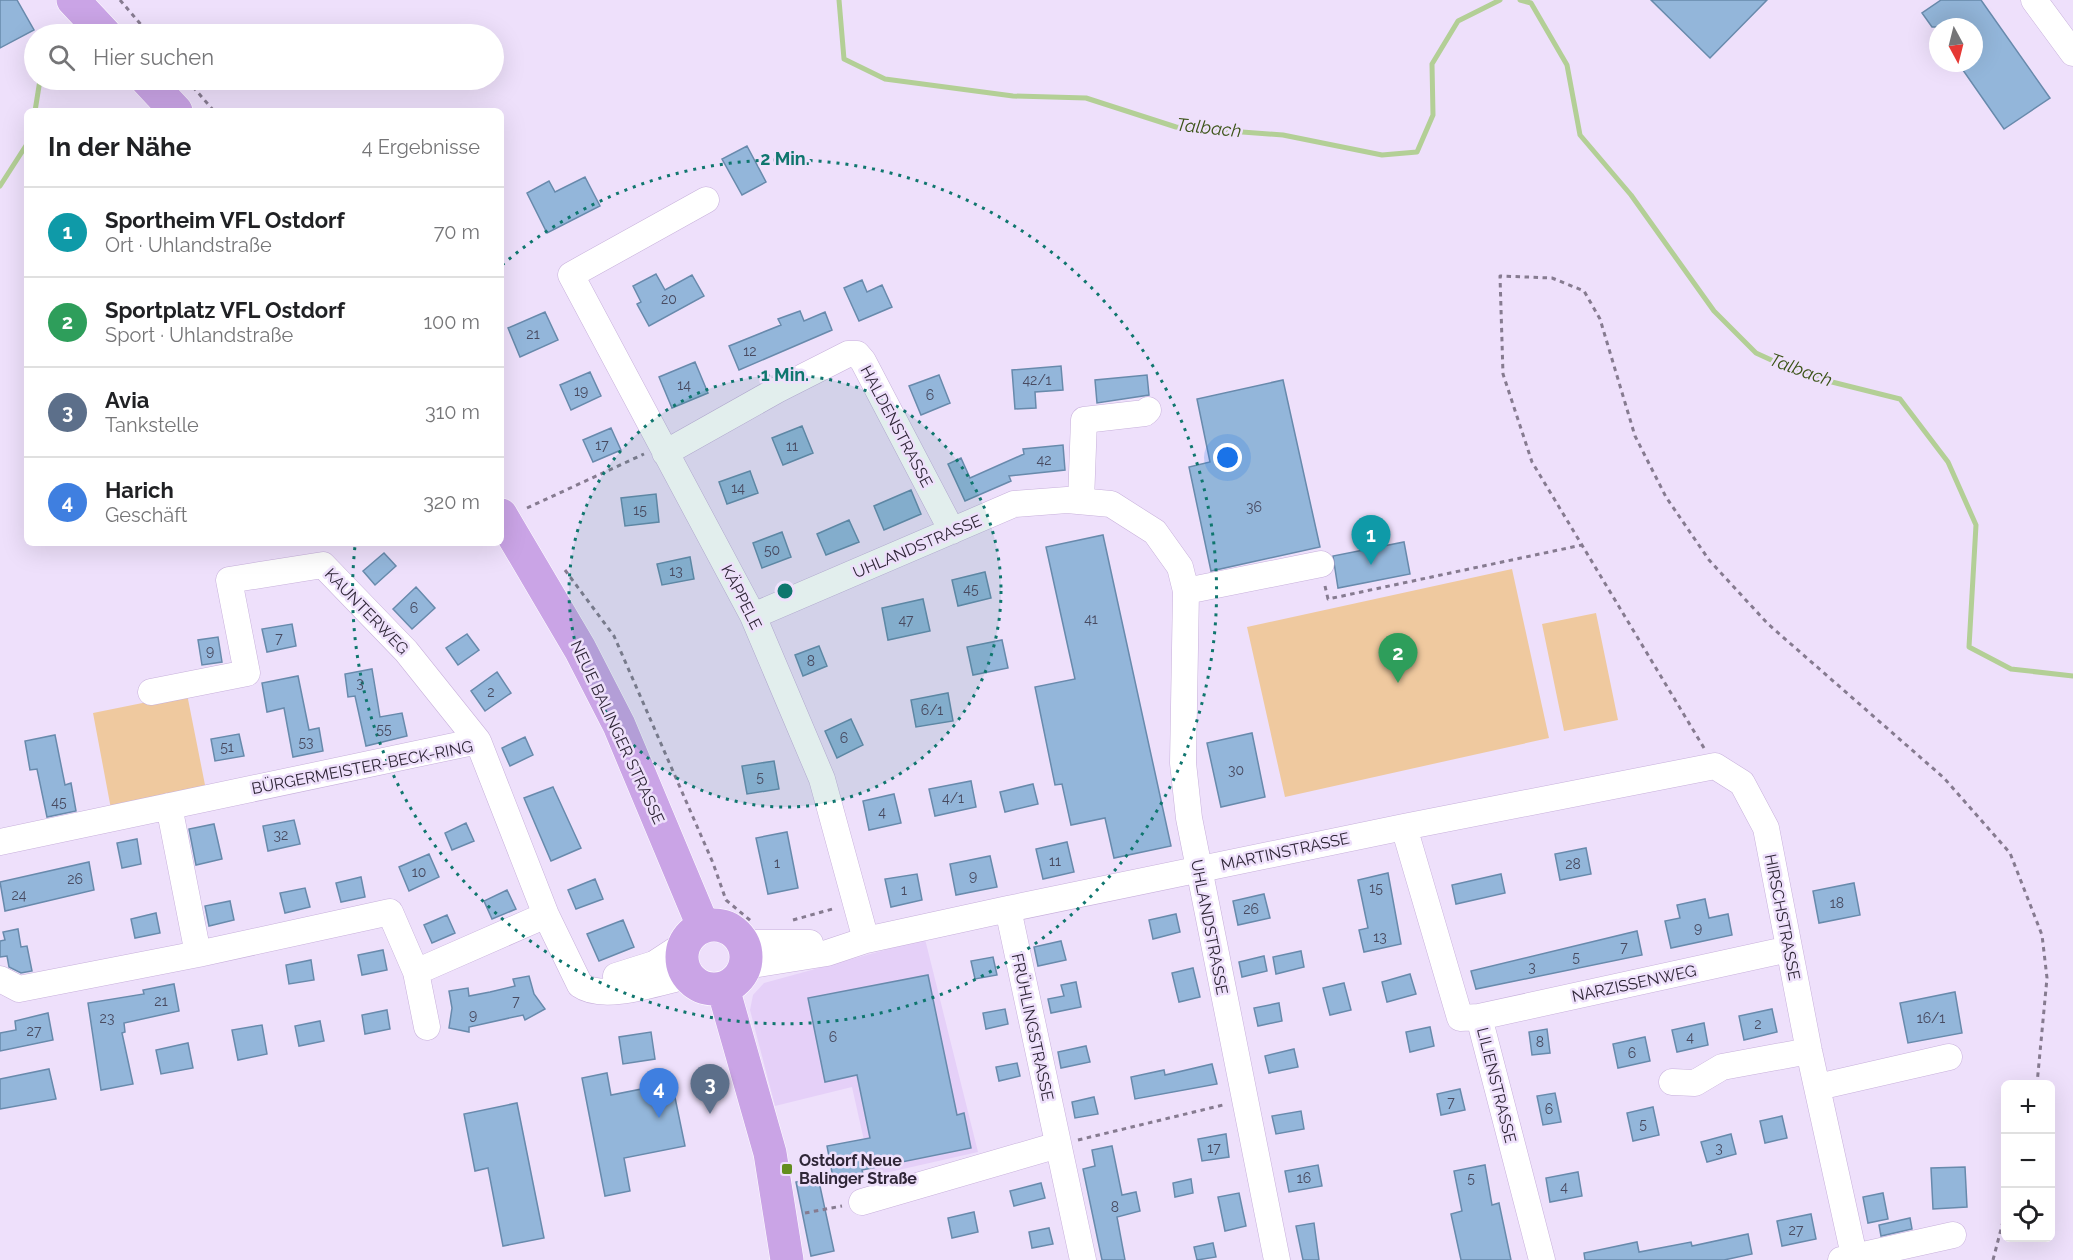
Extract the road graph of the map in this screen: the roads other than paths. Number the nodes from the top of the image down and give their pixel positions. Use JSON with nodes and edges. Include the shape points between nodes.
{"nodes":[{"id":1,"x":73,"y":0,"type":"edge"},
{"id":2,"x":2034,"y":0,"type":"edge"},
{"id":3,"x":96,"y":24,"type":"edge"},
{"id":4,"x":2073,"y":53,"type":"edge"},
{"id":5,"x":156,"y":90,"type":"edge"},
{"id":6,"x":173,"y":108,"type":"edge"},
{"id":7,"x":706,"y":200,"type":"dead end"},
{"id":8,"x":1148,"y":410,"type":"dead end"},
{"id":9,"x":663,"y":450,"type":"junction"},
{"id":10,"x":1081,"y":501,"type":"junction"},
{"id":11,"x":511,"y":513,"type":"edge"},
{"id":12,"x":952,"y":531,"type":"junction"},
{"id":13,"x":1321,"y":564,"type":"road end"},
{"id":14,"x":1186,"y":591,"type":"junction"},
{"id":15,"x":753,"y":616,"type":"junction"},
{"id":16,"x":151,"y":692,"type":"dead end"},
{"id":17,"x":478,"y":741,"type":"junction"},
{"id":18,"x":1715,"y":766,"type":"joint"},
{"id":19,"x":169,"y":806,"type":"junction"},
{"id":20,"x":1404,"y":827,"type":"junction"},
{"id":21,"x":0,"y":842,"type":"edge"},
{"id":22,"x":1198,"y":869,"type":"junction"},
{"id":23,"x":1008,"y":909,"type":"junction"},
{"id":24,"x":546,"y":915,"type":"junction"},
{"id":25,"x":861,"y":941,"type":"junction"},
{"id":26,"x":691,"y":949,"type":"junction"},
{"id":27,"x":1789,"y":949,"type":"junction"},
{"id":28,"x":198,"y":954,"type":"junction"},
{"id":29,"x":741,"y":955,"type":"junction"},
{"id":30,"x":416,"y":972,"type":"junction"},
{"id":31,"x":0,"y":979,"type":"edge"},
{"id":32,"x":1479,"y":1017,"type":"junction"},
{"id":33,"x":427,"y":1027,"type":"dead end"},
{"id":34,"x":1809,"y":1051,"type":"junction"},
{"id":35,"x":1949,"y":1057,"type":"dead end"},
{"id":36,"x":1672,"y":1082,"type":"dead end"},
{"id":37,"x":1818,"y":1087,"type":"junction"},
{"id":38,"x":1058,"y":1145,"type":"junction"},
{"id":39,"x":862,"y":1202,"type":"road end"},
{"id":40,"x":1953,"y":1235,"type":"dead end"},
{"id":41,"x":1850,"y":1259,"type":"edge"},
{"id":42,"x":787,"y":1260,"type":"edge"},
{"id":43,"x":1083,"y":1260,"type":"edge"},
{"id":44,"x":1277,"y":1260,"type":"edge"},
{"id":45,"x":1542,"y":1260,"type":"edge"}],
"edges":[{"from":1,"to":3,"type":"main road"},
{"from":2,"to":4,"type":"street"},
{"from":5,"to":6,"type":"main road"},
{"from":7,"to":9,"type":"street","name":"KÄPPELE","via":[[571,275]]},
{"from":8,"to":10,"type":"street","via":[[1084,420]]},
{"from":9,"to":12,"type":"street","name":"HALDENSTRASSE","via":[[848,354],[856,354]]},
{"from":9,"to":15,"type":"street","name":"KÄPPELE"},
{"from":10,"to":12,"type":"street","name":"UHLANDSTRASSE","via":[[1014,504]]},
{"from":10,"to":14,"type":"street","name":"UHLANDSTRASSE","via":[[1110,504],[1155,532],[1180,567]]},
{"from":11,"to":26,"type":"main road","name":"NEUE BALINGER STRASSE","via":[[619,725]]},
{"from":12,"to":15,"type":"street","name":"UHLANDSTRASSE"},
{"from":13,"to":14,"type":"street"},
{"from":14,"to":22,"type":"street","name":"UHLANDSTRASSE","via":[[1183,763]]},
{"from":15,"to":25,"type":"street","name":"KÄPPELE","via":[[822,779],[856,903]]},
{"from":16,"to":17,"type":"street","name":"KAUNTERWEG","via":[[247,673],[228,580],[323,565],[406,651]]},
{"from":17,"to":19,"type":"street","name":"BÜRGERMEISTER-BECK-RING"},
{"from":17,"to":24,"type":"street","name":"BÜRGERMEISTER-BECK-RING"},
{"from":18,"to":20,"type":"street","name":"MARTINSTRASSE"},
{"from":18,"to":27,"type":"street","name":"HIRSCHSTRASSE","via":[[1742,783],[1766,828]]},
{"from":19,"to":21,"type":"street","name":"BÜRGERMEISTER-BECK-RING"},
{"from":19,"to":28,"type":"street"},
{"from":20,"to":22,"type":"street","name":"MARTINSTRASSE"},
{"from":20,"to":32,"type":"street","name":"LILIENSTRASSE","via":[[1460,1018]]},
{"from":22,"to":23,"type":"street","name":"MARTINSTRASSE"},
{"from":22,"to":44,"type":"street","name":"UHLANDSTRASSE"},
{"from":23,"to":25,"type":"street","name":"MARTINSTRASSE"},
{"from":23,"to":38,"type":"street","name":"FRÜHLINGSTRASSE"},
{"from":24,"to":26,"type":"street","name":"BÜRGERMEISTER-BECK-RING","via":[[569,969],[587,990]]},
{"from":24,"to":30,"type":"street"},
{"from":25,"to":29,"type":"street","name":"MARTINSTRASSE","via":[[827,953]]},
{"from":26,"to":29,"type":"main road","via":[[715,925],[728,928]]},
{"from":26,"to":29,"type":"main road","via":[[699,986],[711,990]]},
{"from":27,"to":32,"type":"street","name":"NARZISSENWEG"},
{"from":27,"to":34,"type":"street","name":"HIRSCHSTRASSE"},
{"from":28,"to":30,"type":"street","via":[[390,912]]},
{"from":28,"to":31,"type":"street","via":[[19,989]]},
{"from":29,"to":42,"type":"main road"},
{"from":30,"to":33,"type":"street"},
{"from":32,"to":45,"type":"street","name":"LILIENSTRASSE"},
{"from":34,"to":36,"type":"street","via":[[1722,1067],[1695,1083]]},
{"from":34,"to":37,"type":"street","name":"HIRSCHSTRASSE"},
{"from":35,"to":37,"type":"street"},
{"from":37,"to":41,"type":"street","name":"HIRSCHSTRASSE"},
{"from":38,"to":39,"type":"street"},
{"from":38,"to":43,"type":"street","name":"FRÜHLINGSTRASSE"},
{"from":40,"to":41,"type":"street","name":"HIRSCHSTRASSE"}]}
